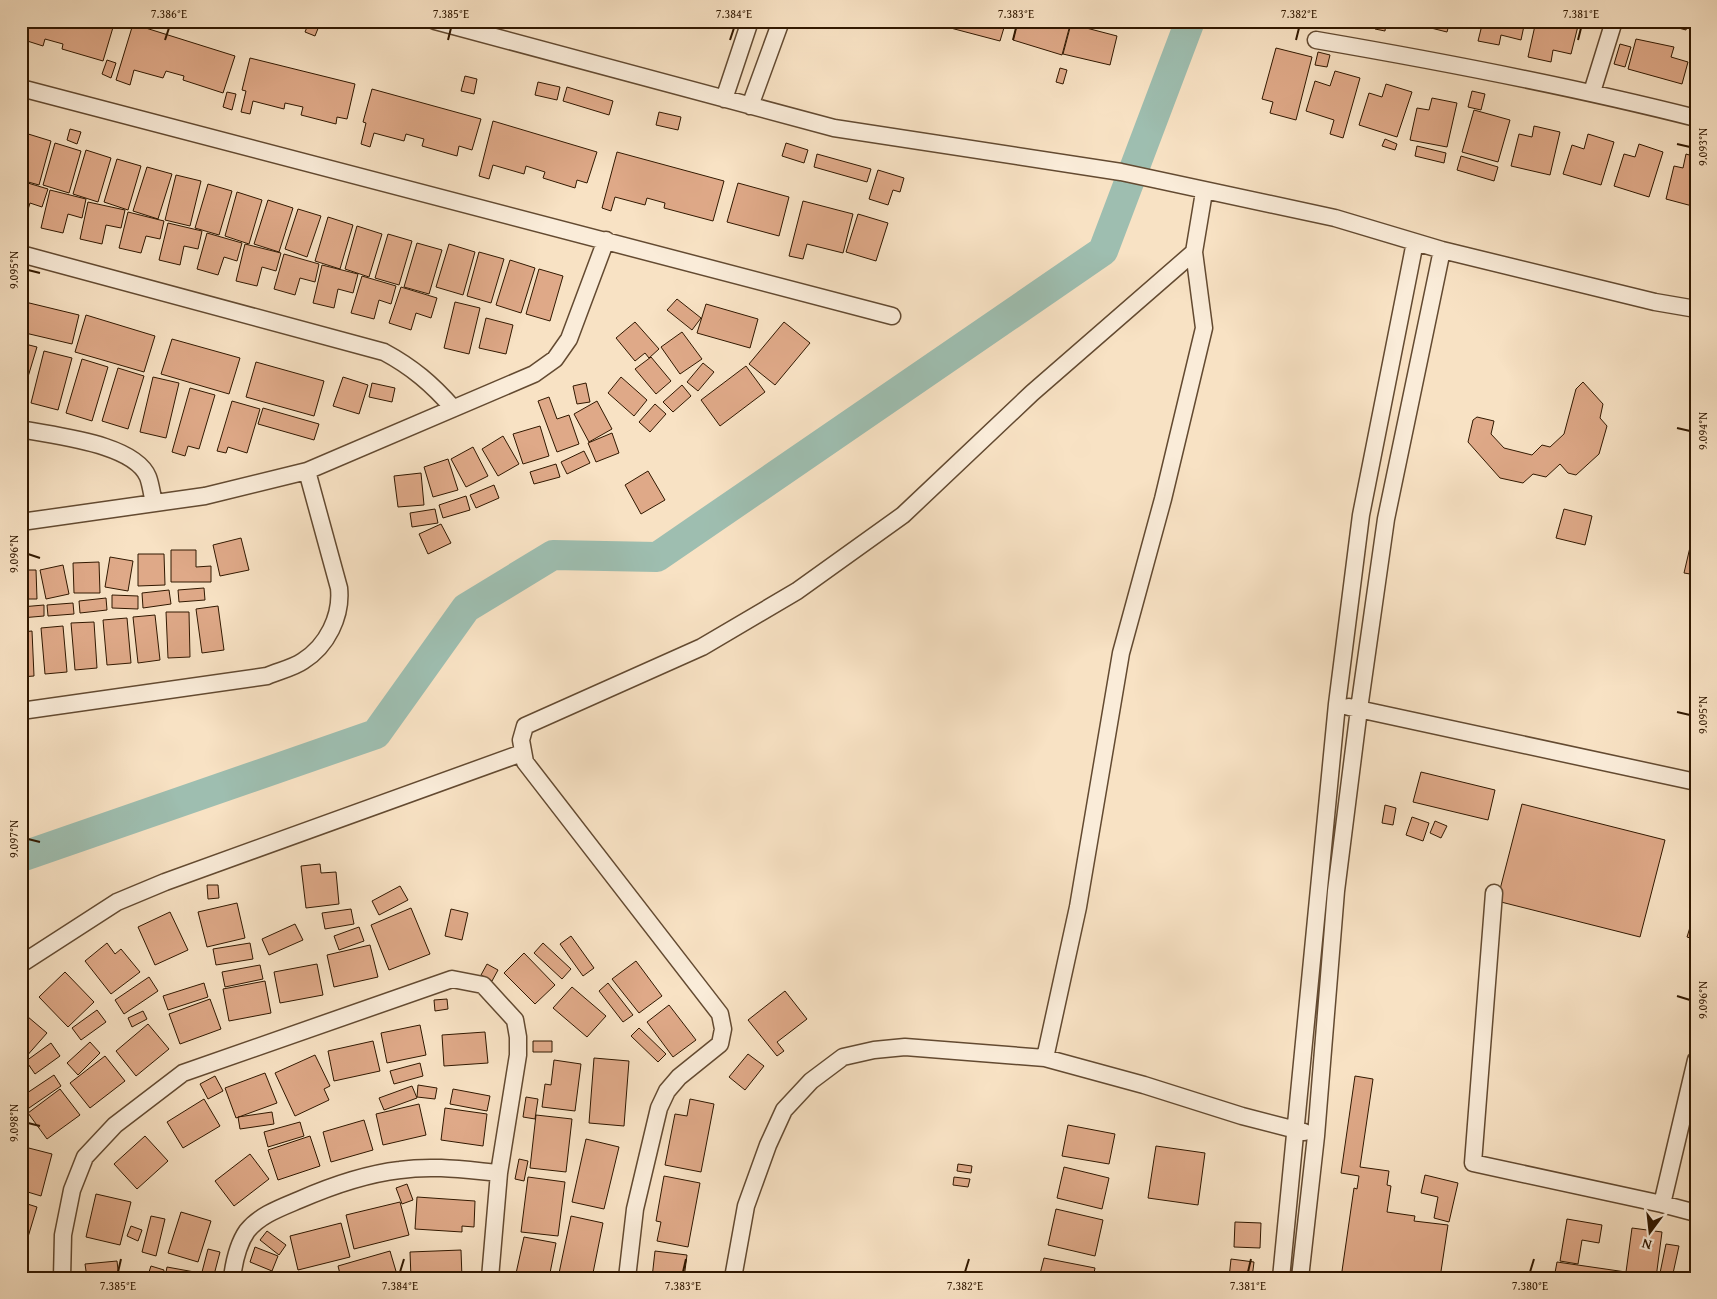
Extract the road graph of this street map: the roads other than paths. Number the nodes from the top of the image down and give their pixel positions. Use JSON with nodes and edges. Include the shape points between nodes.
{"nodes":[{"id":1,"x":435,"y":21,"type":"edge"},
{"id":2,"x":750,"y":21,"type":"edge"},
{"id":3,"x":781,"y":21,"type":"edge"},
{"id":4,"x":1614,"y":21,"type":"edge"},
{"id":5,"x":1316,"y":40,"type":"dead end"},
{"id":6,"x":21,"y":88,"type":"edge"},
{"id":7,"x":1592,"y":92,"type":"junction"},
{"id":8,"x":724,"y":99,"type":"junction"},
{"id":9,"x":750,"y":106,"type":"junction"},
{"id":10,"x":1696,"y":118,"type":"edge"},
{"id":11,"x":1204,"y":192,"type":"junction"},
{"id":12,"x":606,"y":240,"type":"junction"},
{"id":13,"x":1415,"y":242,"type":"junction"},
{"id":14,"x":1442,"y":250,"type":"junction"},
{"id":15,"x":1194,"y":252,"type":"junction"},
{"id":16,"x":21,"y":254,"type":"edge"},
{"id":17,"x":1696,"y":309,"type":"edge"},
{"id":18,"x":892,"y":316,"type":"dead end"},
{"id":19,"x":453,"y":408,"type":"junction"},
{"id":20,"x":21,"y":429,"type":"edge"},
{"id":21,"x":308,"y":471,"type":"junction"},
{"id":22,"x":154,"y":503,"type":"junction"},
{"id":23,"x":21,"y":522,"type":"edge"},
{"id":24,"x":1338,"y":704,"type":"junction"},
{"id":25,"x":1359,"y":709,"type":"junction"},
{"id":26,"x":21,"y":711,"type":"edge"},
{"id":27,"x":522,"y":753,"type":"junction"},
{"id":28,"x":1696,"y":782,"type":"edge"},
{"id":29,"x":1494,"y":893,"type":"dead end"},
{"id":30,"x":21,"y":964,"type":"edge"},
{"id":31,"x":1045,"y":1058,"type":"junction"},
{"id":32,"x":1696,"y":1060,"type":"edge"},
{"id":33,"x":1295,"y":1129,"type":"junction"},
{"id":34,"x":1316,"y":1136,"type":"junction"},
{"id":35,"x":499,"y":1173,"type":"junction"},
{"id":36,"x":1662,"y":1204,"type":"junction"},
{"id":37,"x":1696,"y":1213,"type":"edge"},
{"id":38,"x":62,"y":1278,"type":"edge"},
{"id":39,"x":232,"y":1278,"type":"edge"},
{"id":40,"x":490,"y":1278,"type":"edge"},
{"id":41,"x":626,"y":1278,"type":"edge"},
{"id":42,"x":733,"y":1278,"type":"edge"},
{"id":43,"x":1281,"y":1278,"type":"edge"},
{"id":44,"x":1300,"y":1278,"type":"edge"}],
"edges":[{"from":1,"to":8,"type":"street"},
{"from":2,"to":8,"type":"street"},
{"from":3,"to":9,"type":"street"},
{"from":4,"to":7,"type":"street"},
{"from":5,"to":7,"type":"street"},
{"from":6,"to":12,"type":"street"},
{"from":7,"to":10,"type":"street"},
{"from":8,"to":9,"type":"street"},
{"from":9,"to":11,"type":"street","via":[[834,128],[1121,172]]},
{"from":11,"to":13,"type":"street","via":[[1335,218]]},
{"from":11,"to":15,"type":"street"},
{"from":12,"to":18,"type":"street"},
{"from":12,"to":19,"type":"street","via":[[569,339],[555,359],[534,374]]},
{"from":13,"to":14,"type":"street"},
{"from":13,"to":24,"type":"street","via":[[1361,515]]},
{"from":14,"to":17,"type":"street"},
{"from":14,"to":25,"type":"street","via":[[1386,519]]},
{"from":15,"to":27,"type":"street","via":[[1032,393],[904,515],[797,591],[702,647],[525,726]]},
{"from":15,"to":31,"type":"street","via":[[1204,328],[1163,499],[1121,653],[1078,907]]},
{"from":16,"to":19,"type":"street","via":[[384,352],[410,366],[431,383]]},
{"from":19,"to":21,"type":"street"},
{"from":20,"to":22,"type":"street","via":[[108,447],[137,462],[148,476]]},
{"from":21,"to":22,"type":"street","via":[[205,496]]},
{"from":21,"to":26,"type":"street","via":[[341,603],[329,634],[318,649],[302,662],[267,676]]},
{"from":22,"to":23,"type":"street"},
{"from":24,"to":25,"type":"street"},
{"from":24,"to":33,"type":"street"},
{"from":25,"to":28,"type":"street"},
{"from":25,"to":34,"type":"street","via":[[1336,891]]},
{"from":27,"to":30,"type":"street","via":[[164,882],[117,902]]},
{"from":27,"to":41,"type":"street","via":[[525,762],[720,1014],[723,1029],[720,1044],[679,1077],[667,1091],[660,1108],[635,1209]]},
{"from":29,"to":36,"type":"street","via":[[1473,1163]]},
{"from":31,"to":33,"type":"street"},
{"from":31,"to":42,"type":"street","via":[[905,1047],[843,1057],[810,1081],[784,1110],[746,1206]]},
{"from":32,"to":36,"type":"street"},
{"from":33,"to":34,"type":"street"},
{"from":33,"to":43,"type":"street"},
{"from":34,"to":44,"type":"street"},
{"from":35,"to":38,"type":"street","via":[[518,1055],[515,1020],[483,985],[452,979],[183,1073],[115,1126],[85,1157],[72,1190],[63,1235]]},
{"from":35,"to":39,"type":"street","via":[[449,1168],[401,1169],[331,1187],[270,1212],[256,1222],[246,1232]]},
{"from":35,"to":40,"type":"street"},
{"from":36,"to":37,"type":"street"}]}
